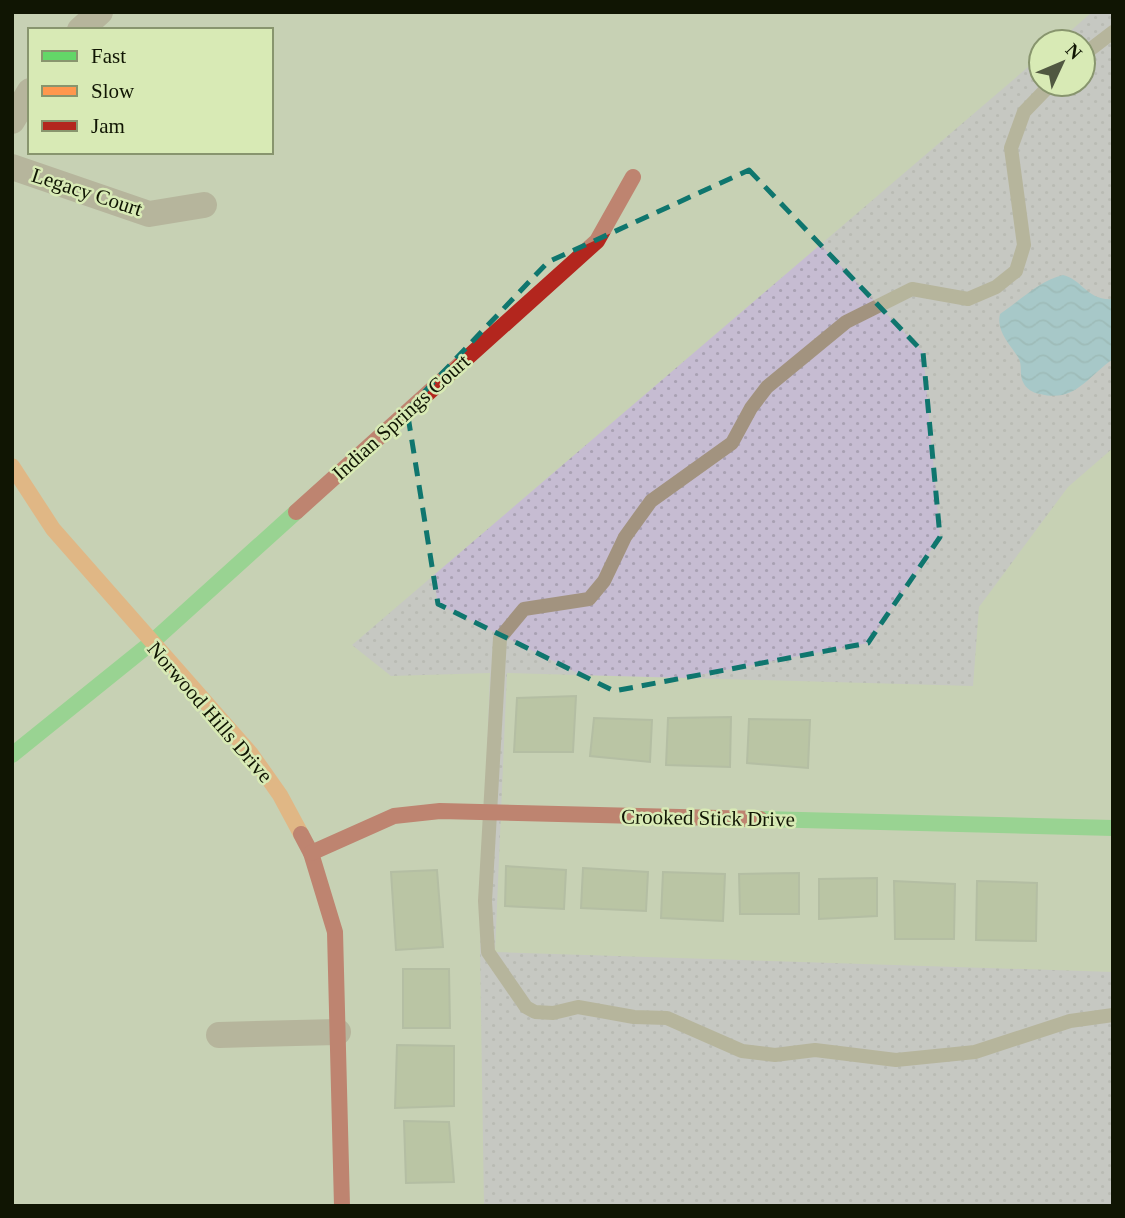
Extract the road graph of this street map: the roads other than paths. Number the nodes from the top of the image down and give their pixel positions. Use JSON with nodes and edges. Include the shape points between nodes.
{"nodes":[{"id":1,"x":1113,"y":32,"type":"edge"},
{"id":2,"x":1097,"y":44,"type":"edge"},
{"id":3,"x":28,"y":94,"type":"edge"},
{"id":4,"x":1038,"y":98,"type":"edge"},
{"id":5,"x":12,"y":121,"type":"edge"},
{"id":6,"x":12,"y":167,"type":"edge"},
{"id":7,"x":633,"y":177,"type":"dead end"},
{"id":8,"x":204,"y":205,"type":"dead end"},
{"id":9,"x":12,"y":466,"type":"edge"},
{"id":10,"x":151,"y":643,"type":"junction"},
{"id":11,"x":12,"y":755,"type":"edge"},
{"id":12,"x":489,"y":812,"type":"junction"},
{"id":13,"x":1113,"y":828,"type":"edge"},
{"id":14,"x":311,"y":853,"type":"junction"},
{"id":15,"x":1113,"y":1014,"type":"edge"},
{"id":16,"x":338,"y":1032,"type":"junction"},
{"id":17,"x":219,"y":1035,"type":"dead end"},
{"id":18,"x":342,"y":1206,"type":"edge"}],
"edges":[{"from":1,"to":2,"type":"lane"},
{"from":3,"to":5,"type":"street"},
{"from":4,"to":12,"type":"lane","via":[[1024,112],[1011,148],[1024,245],[1016,271],[996,287],[968,299],[912,289],[846,322],[767,387],[732,443],[651,501],[625,537],[604,582],[589,599],[524,609],[509,623],[500,638]]},
{"from":6,"to":8,"type":"street","name":"Legacy Court","via":[[149,214]]},
{"from":7,"to":10,"type":"street","name":"Indian Springs Court","via":[[597,241]]},
{"from":9,"to":10,"type":"street","name":"Norwood Hills Drive","via":[[53,529]]},
{"from":10,"to":11,"type":"street","name":"Indian Springs Court"},
{"from":10,"to":14,"type":"street","name":"Norwood Hills Drive","via":[[251,754],[281,795]]},
{"from":12,"to":13,"type":"street","name":"Crooked Stick Drive"},
{"from":12,"to":14,"type":"street","name":"Crooked Stick Drive","via":[[394,816]]},
{"from":12,"to":15,"type":"lane","via":[[488,952],[518,999],[536,1012],[578,1007],[667,1018],[742,1051],[775,1055],[815,1050],[896,1060],[975,1052],[1070,1021]]},
{"from":14,"to":16,"type":"street","name":"Norwood Hills Drive","via":[[335,932]]},
{"from":16,"to":17,"type":"street"},
{"from":16,"to":18,"type":"street","name":"Norwood Hills Drive"}]}
